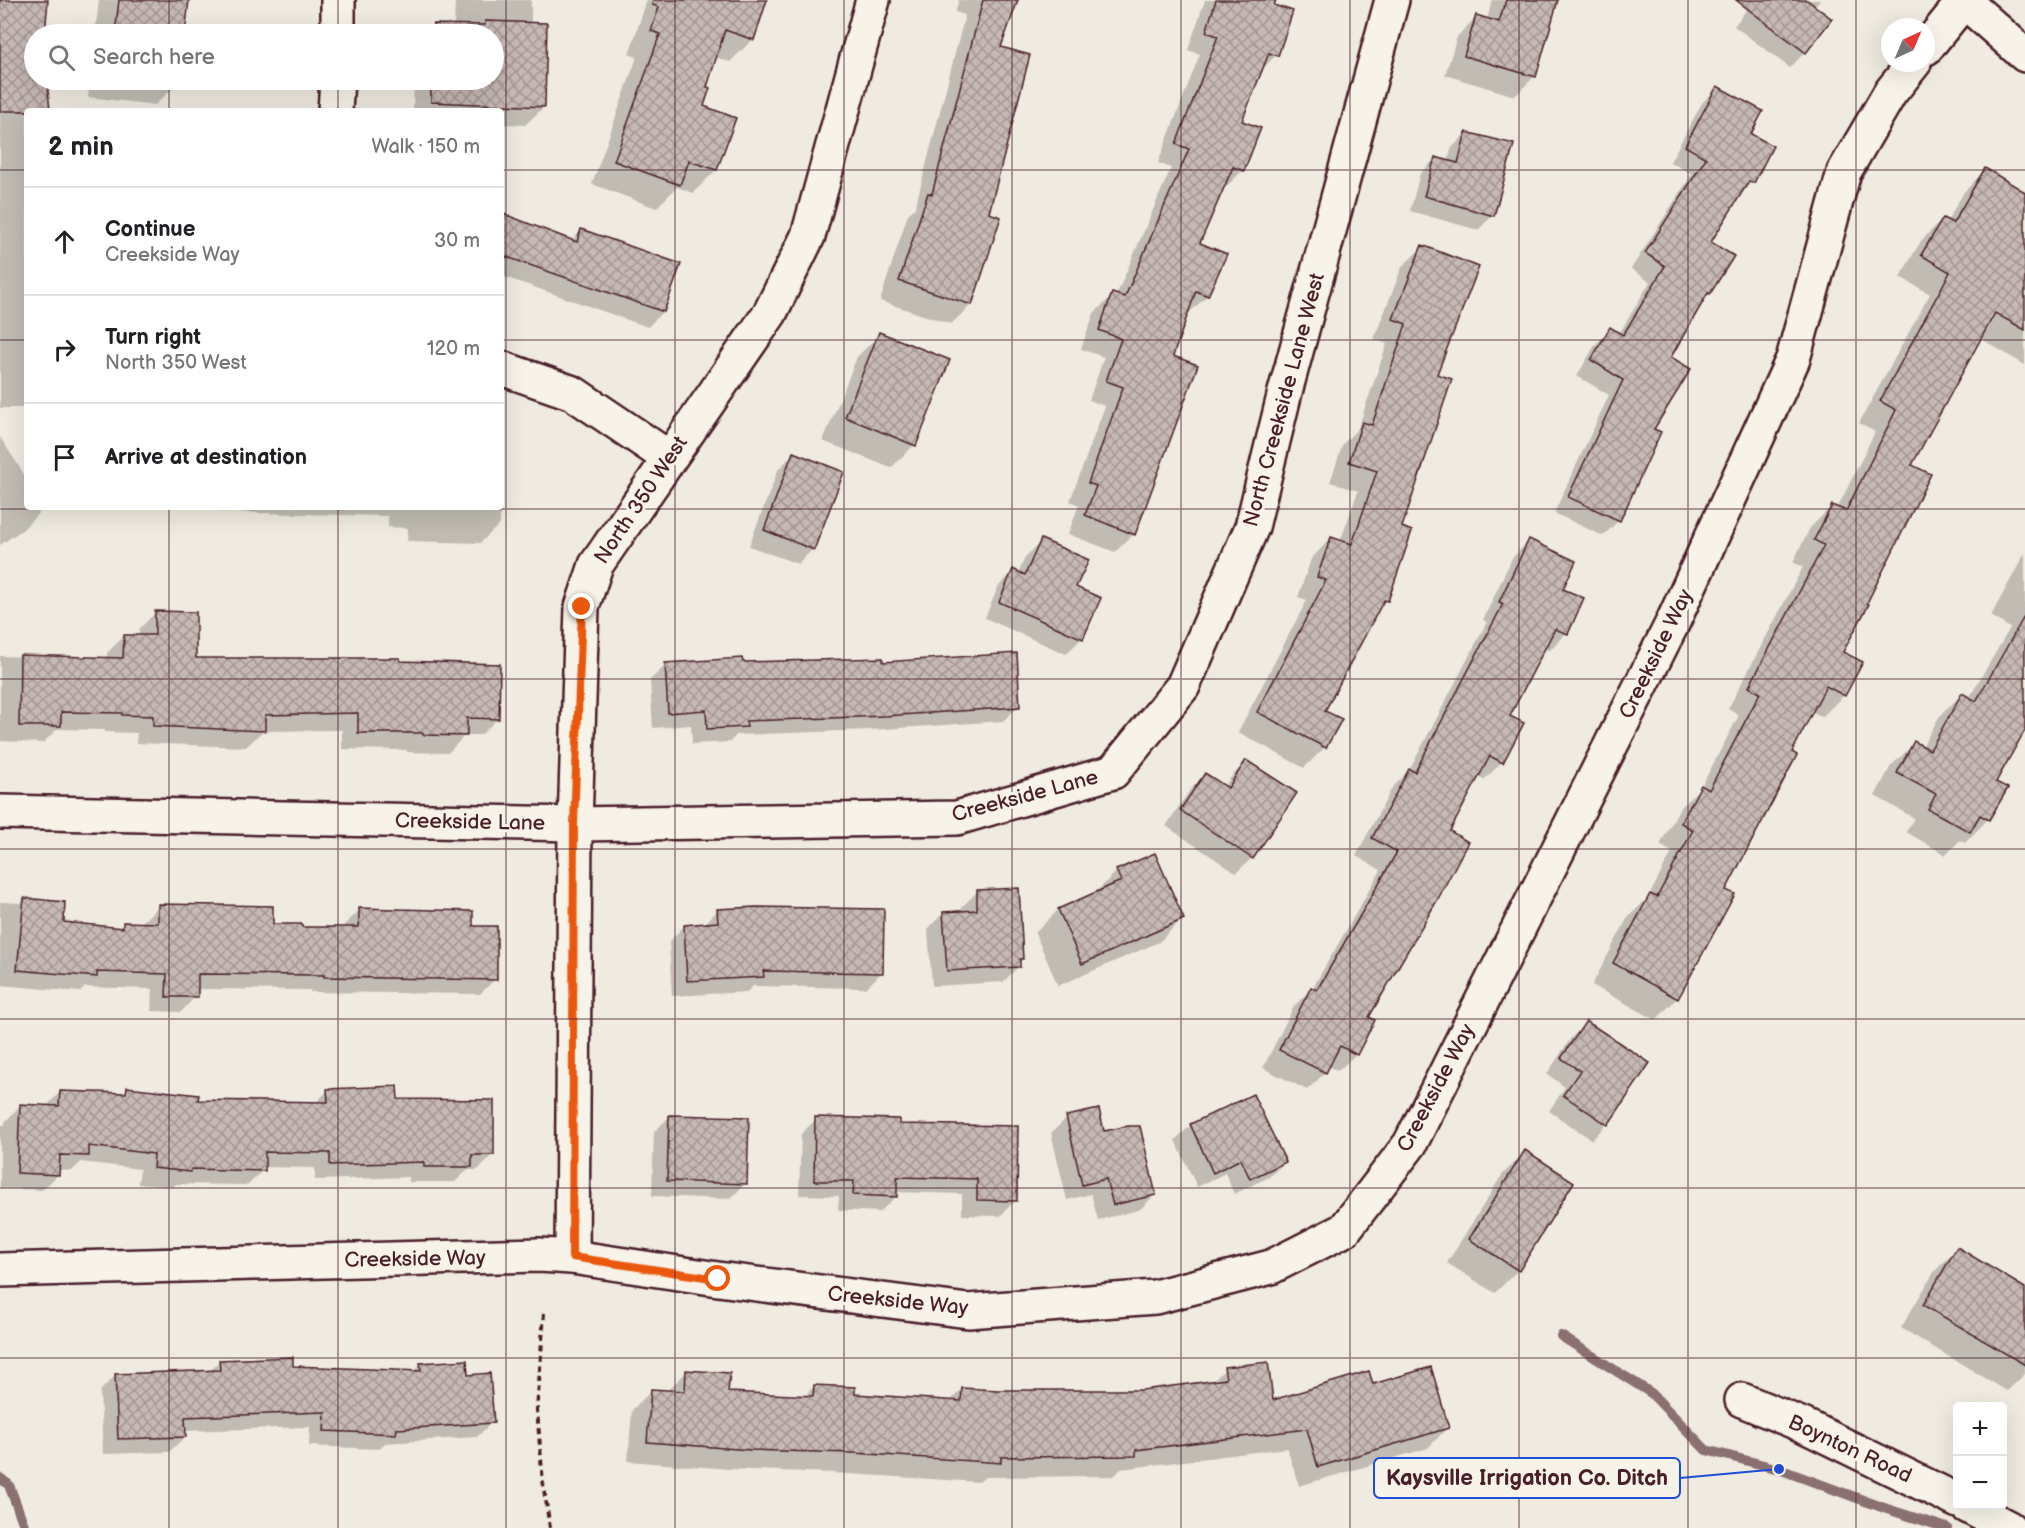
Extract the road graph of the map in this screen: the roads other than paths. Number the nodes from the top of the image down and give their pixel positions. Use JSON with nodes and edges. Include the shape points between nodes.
{"nodes":[{"id":1,"x":338,"y":0,"type":"edge"},
{"id":2,"x":873,"y":0,"type":"edge"},
{"id":3,"x":1392,"y":0,"type":"edge"},
{"id":4,"x":1964,"y":0,"type":"edge"},
{"id":5,"x":338,"y":24,"type":"edge"},
{"id":6,"x":1935,"y":37,"type":"edge"},
{"id":7,"x":2025,"y":55,"type":"edge"},
{"id":8,"x":1907,"y":72,"type":"edge"},
{"id":9,"x":336,"y":90,"type":"edge"},
{"id":10,"x":335,"y":108,"type":"edge"},
{"id":11,"x":504,"y":369,"type":"edge"},
{"id":12,"x":669,"y":458,"type":"junction"},
{"id":13,"x":1113,"y":772,"type":"joint"},
{"id":14,"x":0,"y":812,"type":"edge"},
{"id":15,"x":574,"y":824,"type":"junction"},
{"id":16,"x":572,"y":1257,"type":"junction"},
{"id":17,"x":0,"y":1270,"type":"edge"},
{"id":18,"x":1742,"y":1400,"type":"dead end"},
{"id":19,"x":1953,"y":1499,"type":"edge"},
{"id":20,"x":1974,"y":1510,"type":"edge"},
{"id":21,"x":2008,"y":1528,"type":"edge"}],
"edges":[{"from":1,"to":5,"type":"street"},
{"from":2,"to":12,"type":"street","name":"North 350 West","via":[[808,236],[770,313]]},
{"from":3,"to":13,"type":"street","name":"North Creekside Lane West","via":[[1252,527],[1183,686]]},
{"from":4,"to":6,"type":"street"},
{"from":4,"to":7,"type":"street"},
{"from":8,"to":16,"type":"street","name":"Creekside Way","via":[[1890,93],[1844,172],[1793,359],[1672,624],[1410,1144],[1344,1230],[1271,1267],[1155,1297],[968,1311]]},
{"from":9,"to":10,"type":"street"},
{"from":11,"to":12,"type":"street","via":[[573,393]]},
{"from":12,"to":15,"type":"street","name":"North 350 West","via":[[596,565],[582,607]]},
{"from":13,"to":15,"type":"street","name":"Creekside Lane","via":[[957,818]]},
{"from":14,"to":15,"type":"street","name":"Creekside Lane"},
{"from":15,"to":16,"type":"street","name":"North 350 West"},
{"from":16,"to":17,"type":"street","name":"Creekside Way"},
{"from":18,"to":19,"type":"street","name":"Boynton Road","via":[[1805,1426]]},
{"from":20,"to":21,"type":"street"}]}
